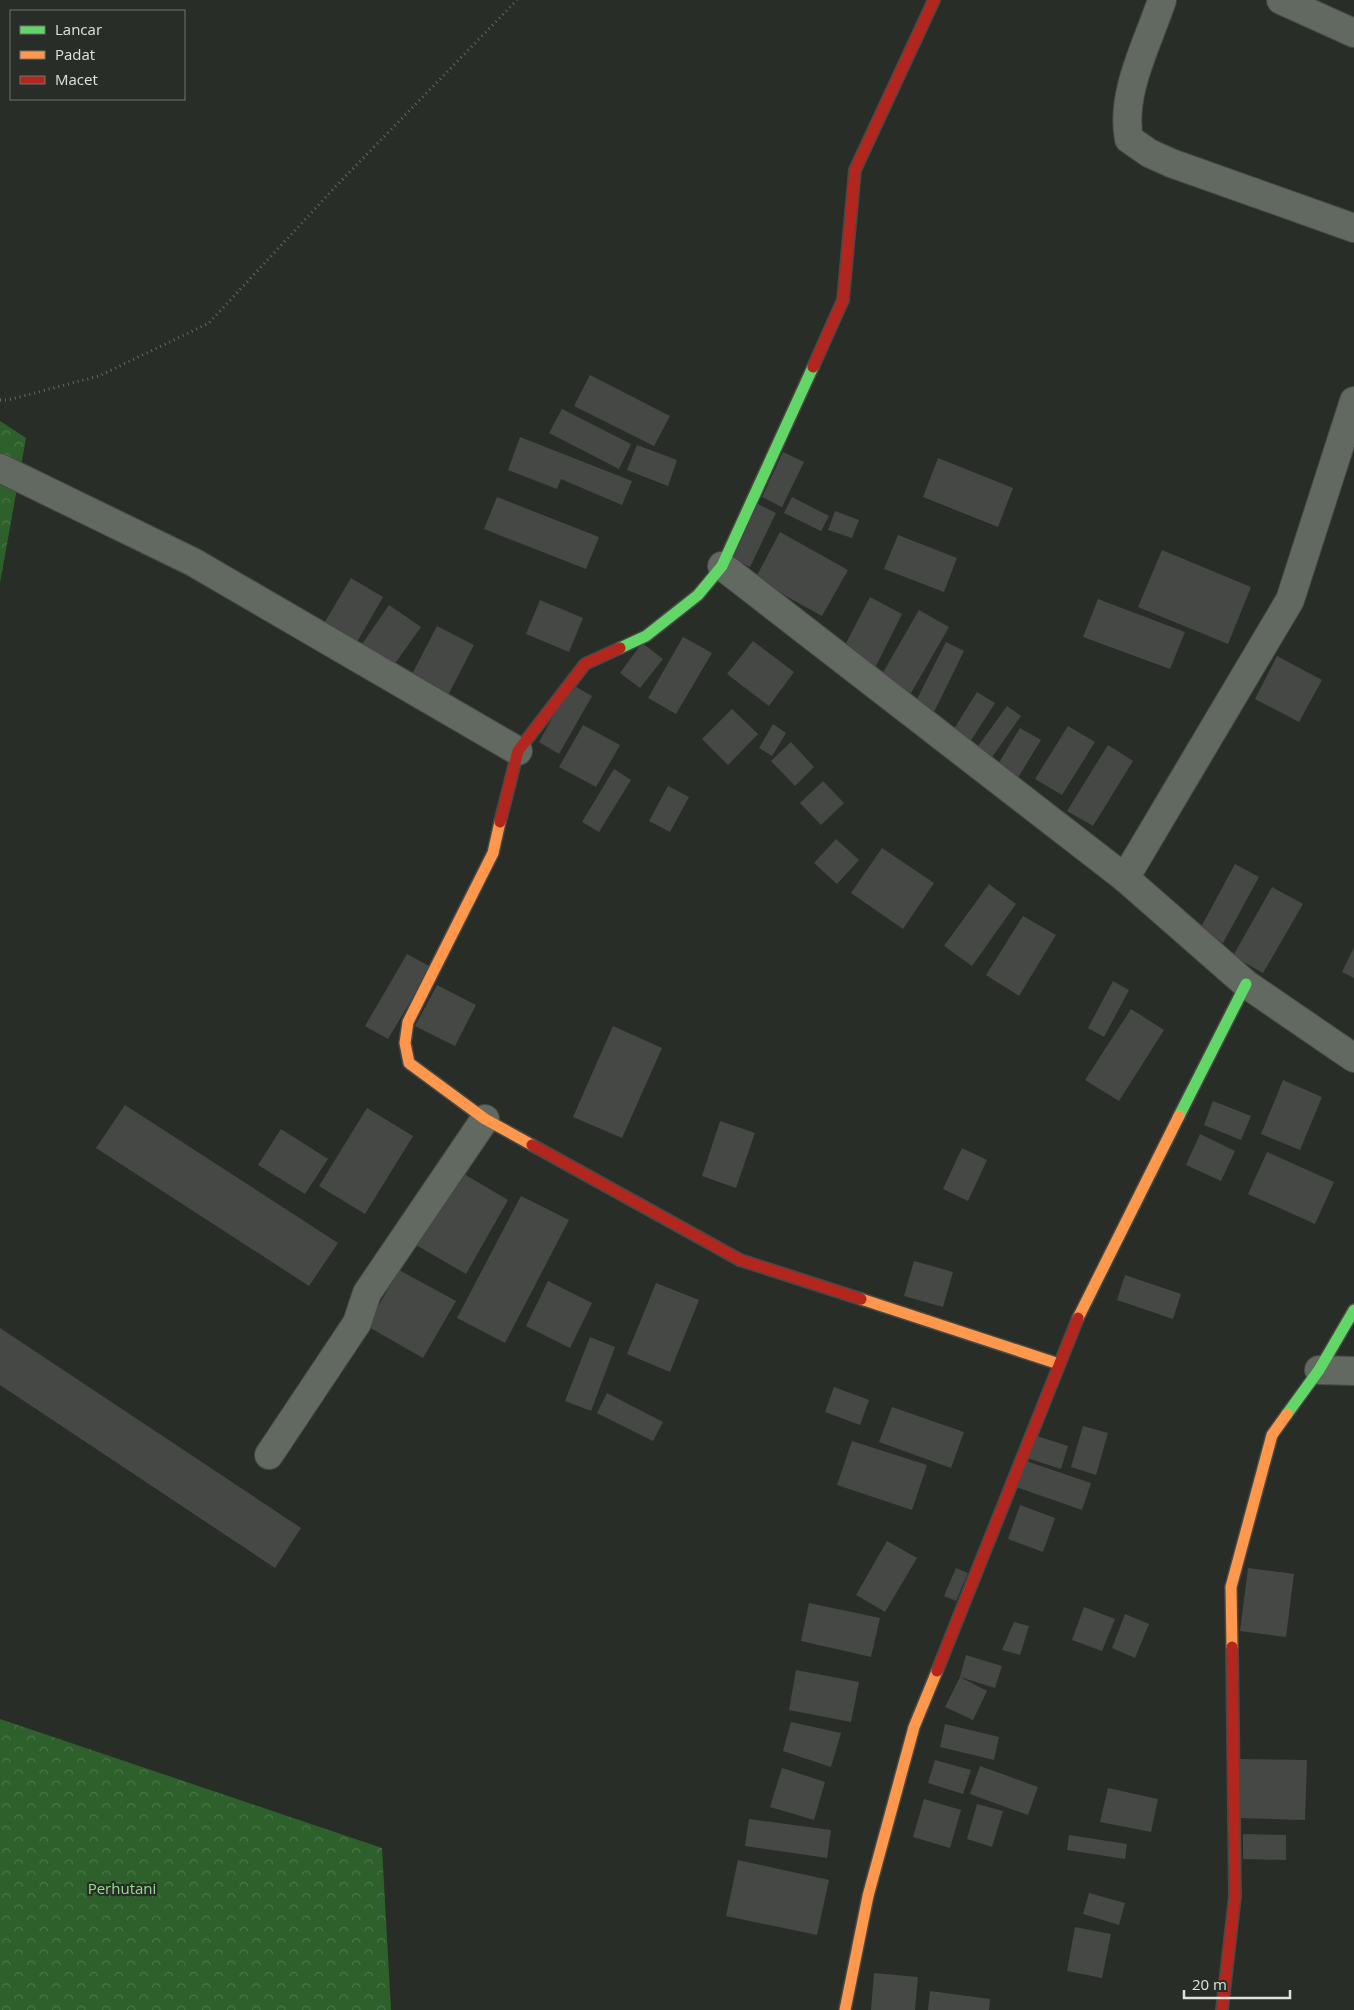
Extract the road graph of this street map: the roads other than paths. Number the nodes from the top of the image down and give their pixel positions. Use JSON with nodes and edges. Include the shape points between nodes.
{"nodes":[{"id":1,"x":934,"y":0,"type":"edge"},
{"id":2,"x":1162,"y":0,"type":"edge"},
{"id":3,"x":1281,"y":0,"type":"edge"},
{"id":4,"x":1354,"y":33,"type":"edge"},
{"id":5,"x":1354,"y":228,"type":"edge"},
{"id":6,"x":1354,"y":401,"type":"edge"},
{"id":7,"x":1346,"y":449,"type":"edge"},
{"id":8,"x":0,"y":468,"type":"edge"},
{"id":9,"x":722,"y":566,"type":"junction"},
{"id":10,"x":518,"y":752,"type":"junction"},
{"id":11,"x":1125,"y":878,"type":"junction"},
{"id":12,"x":1246,"y":984,"type":"junction"},
{"id":13,"x":1354,"y":1058,"type":"edge"},
{"id":14,"x":485,"y":1119,"type":"junction"},
{"id":15,"x":1354,"y":1310,"type":"edge"},
{"id":16,"x":1059,"y":1364,"type":"junction"},
{"id":17,"x":1319,"y":1370,"type":"junction"},
{"id":18,"x":1354,"y":1371,"type":"edge"},
{"id":19,"x":268,"y":1455,"type":"dead end"},
{"id":20,"x":845,"y":2010,"type":"edge"},
{"id":21,"x":1222,"y":2010,"type":"edge"}],
"edges":[{"from":1,"to":9,"type":"street","via":[[855,170],[843,300]]},
{"from":2,"to":5,"type":"street","via":[[1130,89],[1126,124],[1129,139],[1149,153],[1171,162]]},
{"from":3,"to":4,"type":"street"},
{"from":6,"to":7,"type":"street"},
{"from":7,"to":11,"type":"street","via":[[1290,600]]},
{"from":8,"to":10,"type":"street","via":[[193,562]]},
{"from":9,"to":10,"type":"street","via":[[698,595],[646,636],[584,664]]},
{"from":9,"to":11,"type":"street"},
{"from":10,"to":14,"type":"street","via":[[493,853],[408,1022],[405,1043],[409,1062]]},
{"from":11,"to":12,"type":"street"},
{"from":12,"to":13,"type":"street"},
{"from":12,"to":16,"type":"street","via":[[1076,1321]]},
{"from":14,"to":16,"type":"street","via":[[740,1260]]},
{"from":14,"to":19,"type":"street","via":[[367,1293],[357,1323]]},
{"from":15,"to":17,"type":"street"},
{"from":16,"to":20,"type":"street","via":[[914,1727],[868,1896]]},
{"from":17,"to":18,"type":"street"},
{"from":17,"to":21,"type":"street","via":[[1272,1435],[1232,1588],[1235,1896]]}]}
